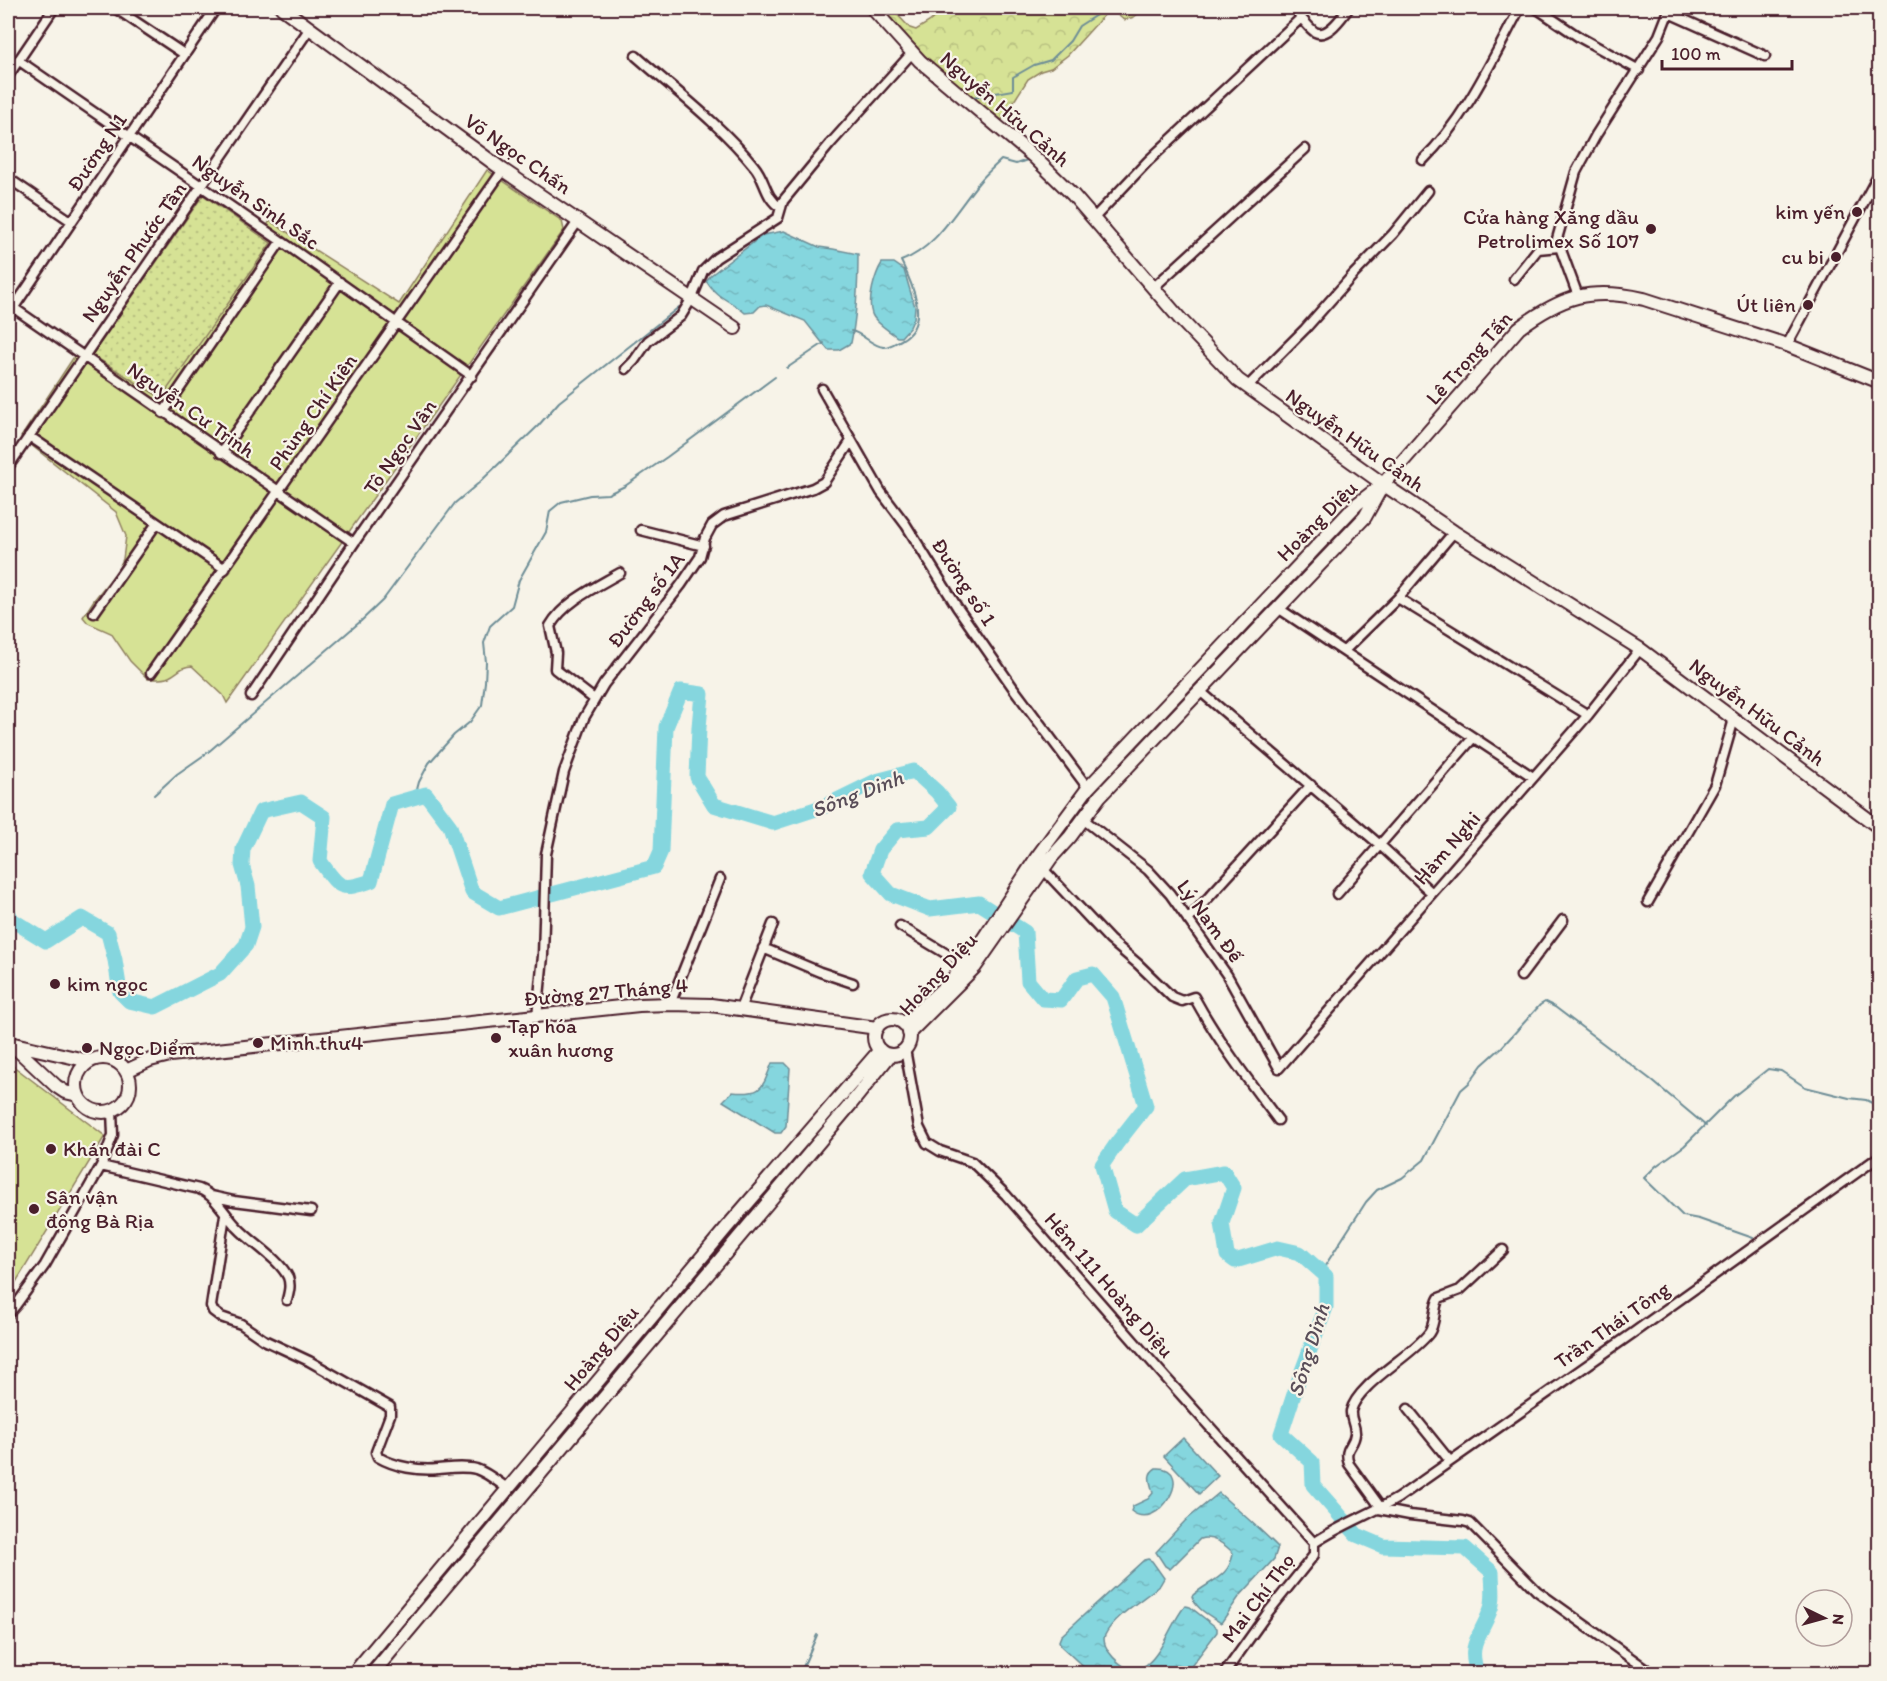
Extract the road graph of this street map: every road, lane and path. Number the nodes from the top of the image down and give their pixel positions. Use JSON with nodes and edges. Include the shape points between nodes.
{"nodes":[{"id":1,"x":54,"y":8,"type":"edge"},
{"id":2,"x":115,"y":8,"type":"edge"},
{"id":3,"x":216,"y":8,"type":"edge"},
{"id":4,"x":282,"y":8,"type":"edge"},
{"id":5,"x":1296,"y":8,"type":"edge"},
{"id":6,"x":1349,"y":8,"type":"edge"},
{"id":7,"x":1520,"y":8,"type":"edge"},
{"id":8,"x":1536,"y":8,"type":"edge"},
{"id":9,"x":877,"y":9,"type":"edge"},
{"id":10,"x":1669,"y":10,"type":"edge"},
{"id":11,"x":1301,"y":18,"type":"junction"},
{"id":12,"x":310,"y":28,"type":"junction"},
{"id":13,"x":912,"y":53,"type":"junction"},
{"id":14,"x":184,"y":54,"type":"junction"},
{"id":15,"x":636,"y":56,"type":"dead end"},
{"id":16,"x":1765,"y":56,"type":"dead end"},
{"id":17,"x":18,"y":60,"type":"junction"},
{"id":18,"x":1639,"y":70,"type":"junction"},
{"id":19,"x":8,"y":76,"type":"edge"},
{"id":20,"x":129,"y":136,"type":"junction"},
{"id":21,"x":1305,"y":149,"type":"dead end"},
{"id":22,"x":1423,"y":160,"type":"dead end"},
{"id":23,"x":503,"y":170,"type":"junction"},
{"id":24,"x":1880,"y":172,"type":"edge"},
{"id":25,"x":8,"y":178,"type":"edge"},
{"id":26,"x":201,"y":185,"type":"junction"},
{"id":27,"x":1428,"y":191,"type":"dead end"},
{"id":28,"x":781,"y":208,"type":"junction"},
{"id":29,"x":1094,"y":219,"type":"junction"},
{"id":30,"x":579,"y":220,"type":"junction"},
{"id":31,"x":71,"y":221,"type":"junction"},
{"id":32,"x":281,"y":241,"type":"junction"},
{"id":33,"x":1559,"y":247,"type":"junction"},
{"id":34,"x":1514,"y":279,"type":"dead end"},
{"id":35,"x":340,"y":282,"type":"junction"},
{"id":36,"x":1153,"y":288,"type":"junction"},
{"id":37,"x":1578,"y":296,"type":"junction"},
{"id":38,"x":692,"y":298,"type":"junction"},
{"id":39,"x":10,"y":306,"type":"edge"},
{"id":40,"x":8,"y":316,"type":"edge"},
{"id":41,"x":396,"y":322,"type":"junction"},
{"id":42,"x":735,"y":328,"type":"dead end"},
{"id":43,"x":1787,"y":345,"type":"junction"},
{"id":44,"x":83,"y":357,"type":"junction"},
{"id":45,"x":626,"y":369,"type":"dead end"},
{"id":46,"x":472,"y":376,"type":"junction"},
{"id":47,"x":1880,"y":382,"type":"edge"},
{"id":48,"x":1247,"y":387,"type":"junction"},
{"id":49,"x":822,"y":389,"type":"dead end"},
{"id":50,"x":163,"y":413,"type":"junction"},
{"id":51,"x":29,"y":436,"type":"junction"},
{"id":52,"x":851,"y":441,"type":"junction"},
{"id":53,"x":221,"y":453,"type":"junction"},
{"id":54,"x":8,"y":467,"type":"edge"},
{"id":55,"x":1383,"y":484,"type":"junction"},
{"id":56,"x":279,"y":493,"type":"junction"},
{"id":57,"x":157,"y":523,"type":"junction"},
{"id":58,"x":641,"y":530,"type":"dead end"},
{"id":59,"x":1454,"y":532,"type":"junction"},
{"id":60,"x":354,"y":543,"type":"junction"},
{"id":61,"x":704,"y":546,"type":"junction"},
{"id":62,"x":225,"y":569,"type":"junction"},
{"id":63,"x":620,"y":573,"type":"dead end"},
{"id":64,"x":1398,"y":598,"type":"junction"},
{"id":65,"x":1278,"y":609,"type":"junction"},
{"id":66,"x":94,"y":613,"type":"dead end"},
{"id":67,"x":1640,"y":649,"type":"junction"},
{"id":68,"x":1344,"y":651,"type":"junction"},
{"id":69,"x":1199,"y":671,"type":"junction"},
{"id":70,"x":151,"y":673,"type":"dead end"},
{"id":71,"x":1209,"y":681,"type":"junction"},
{"id":72,"x":1200,"y":690,"type":"junction"},
{"id":73,"x":251,"y":696,"type":"dead end"},
{"id":74,"x":594,"y":699,"type":"junction"},
{"id":75,"x":1588,"y":715,"type":"junction"},
{"id":76,"x":1734,"y":719,"type":"junction"},
{"id":77,"x":1473,"y":738,"type":"junction"},
{"id":78,"x":1533,"y":777,"type":"junction"},
{"id":79,"x":1311,"y":785,"type":"junction"},
{"id":80,"x":1088,"y":788,"type":"junction"},
{"id":81,"x":1083,"y":819,"type":"junction"},
{"id":82,"x":1880,"y":828,"type":"edge"},
{"id":83,"x":1380,"y":844,"type":"junction"},
{"id":84,"x":1043,"y":869,"type":"junction"},
{"id":85,"x":720,"y":879,"type":"dead end"},
{"id":86,"x":1030,"y":879,"type":"junction"},
{"id":87,"x":1432,"y":893,"type":"junction"},
{"id":88,"x":1337,"y":894,"type":"dead end"},
{"id":89,"x":1648,"y":902,"type":"dead end"},
{"id":90,"x":1188,"y":920,"type":"junction"},
{"id":91,"x":1563,"y":920,"type":"dead end"},
{"id":92,"x":773,"y":924,"type":"dead end"},
{"id":93,"x":900,"y":926,"type":"dead end"},
{"id":94,"x":991,"y":938,"type":"junction"},
{"id":95,"x":763,"y":948,"type":"junction"},
{"id":96,"x":965,"y":966,"type":"junction"},
{"id":97,"x":1521,"y":976,"type":"dead end"},
{"id":98,"x":853,"y":983,"type":"dead end"},
{"id":99,"x":670,"y":1004,"type":"junction"},
{"id":100,"x":740,"y":1009,"type":"junction"},
{"id":101,"x":537,"y":1017,"type":"junction"},
{"id":102,"x":877,"y":1028,"type":"junction"},
{"id":103,"x":906,"y":1028,"type":"junction"},
{"id":104,"x":10,"y":1042,"type":"edge"},
{"id":105,"x":905,"y":1049,"type":"junction"},
{"id":106,"x":885,"y":1052,"type":"junction"},
{"id":107,"x":89,"y":1061,"type":"junction"},
{"id":108,"x":1279,"y":1068,"type":"joint"},
{"id":109,"x":126,"y":1071,"type":"junction"},
{"id":110,"x":78,"y":1095,"type":"junction"},
{"id":111,"x":112,"y":1110,"type":"junction"},
{"id":112,"x":1278,"y":1120,"type":"dead end"},
{"id":113,"x":1880,"y":1156,"type":"edge"},
{"id":114,"x":101,"y":1166,"type":"junction"},
{"id":115,"x":211,"y":1196,"type":"junction"},
{"id":116,"x":311,"y":1211,"type":"dead end"},
{"id":117,"x":225,"y":1215,"type":"junction"},
{"id":118,"x":1503,"y":1250,"type":"dead end"},
{"id":119,"x":287,"y":1300,"type":"dead end"},
{"id":120,"x":8,"y":1314,"type":"edge"},
{"id":121,"x":1408,"y":1409,"type":"dead end"},
{"id":122,"x":1450,"y":1461,"type":"junction"},
{"id":123,"x":526,"y":1468,"type":"junction"},
{"id":124,"x":536,"y":1478,"type":"junction"},
{"id":125,"x":508,"y":1490,"type":"junction"},
{"id":126,"x":1380,"y":1509,"type":"junction"},
{"id":127,"x":1314,"y":1543,"type":"junction"},
{"id":128,"x":1649,"y":1671,"type":"dead end"},
{"id":129,"x":353,"y":1674,"type":"edge"},
{"id":130,"x":372,"y":1674,"type":"edge"},
{"id":131,"x":1224,"y":1674,"type":"edge"}],
"edges":[{"from":1,"to":17,"type":"street"},
{"from":2,"to":14,"type":"street"},
{"from":3,"to":14,"type":"street","name":"Đường N1"},
{"from":4,"to":12,"type":"main road","name":"Võ Ngọc Chấn"},
{"from":5,"to":11,"type":"street"},
{"from":6,"to":11,"type":"street","via":[[1328,31],[1321,33],[1314,32]]},
{"from":7,"to":22,"type":"street","via":[[1465,106]]},
{"from":8,"to":18,"type":"street"},
{"from":9,"to":13,"type":"main road","name":"Nguyễn Hữu Cảnh"},
{"from":10,"to":16,"type":"street"},
{"from":10,"to":18,"type":"street"},
{"from":11,"to":29,"type":"street","via":[[1148,161]]},
{"from":12,"to":23,"type":"main road","name":"Võ Ngọc Chấn"},
{"from":12,"to":26,"type":"street","name":"Nguyễn Phước Tần"},
{"from":13,"to":28,"type":"street","via":[[830,144]]},
{"from":13,"to":29,"type":"main road","name":"Nguyễn Hữu Cảnh","via":[[1034,157]]},
{"from":14,"to":20,"type":"street","name":"Đường N1"},
{"from":15,"to":28,"type":"street","via":[[714,124],[756,168],[772,202]]},
{"from":17,"to":19,"type":"street"},
{"from":17,"to":20,"type":"street","name":"Nguyễn Sinh Sắc"},
{"from":18,"to":33,"type":"street","via":[[1576,172],[1558,232]]},
{"from":20,"to":26,"type":"street","name":"Nguyễn Sinh Sắc"},
{"from":20,"to":31,"type":"street","name":"Đường N1"},
{"from":21,"to":36,"type":"street"},
{"from":23,"to":30,"type":"main road","name":"Võ Ngọc Chấn"},
{"from":23,"to":41,"type":"street","name":"Phùng Chí Kiên"},
{"from":24,"to":43,"type":"street"},
{"from":25,"to":31,"type":"street"},
{"from":26,"to":32,"type":"street","name":"Nguyễn Sinh Sắc"},
{"from":26,"to":44,"type":"street","name":"Nguyễn Phước Tần"},
{"from":27,"to":48,"type":"street","via":[[1393,234]]},
{"from":28,"to":38,"type":"street","via":[[778,218],[716,258],[703,271]]},
{"from":29,"to":36,"type":"main road","name":"Nguyễn Hữu Cảnh"},
{"from":30,"to":38,"type":"main road","name":"Võ Ngọc Chấn"},
{"from":30,"to":46,"type":"street","name":"Tô Ngọc Vân"},
{"from":31,"to":39,"type":"street","name":"Đường N1"},
{"from":32,"to":35,"type":"street","name":"Nguyễn Sinh Sắc"},
{"from":32,"to":50,"type":"street"},
{"from":33,"to":34,"type":"street","via":[[1538,249]]},
{"from":33,"to":37,"type":"street"},
{"from":35,"to":41,"type":"street","name":"Nguyễn Sinh Sắc"},
{"from":35,"to":53,"type":"street"},
{"from":36,"to":48,"type":"main road","name":"Nguyễn Hữu Cảnh"},
{"from":37,"to":43,"type":"main road","name":"Lê Trọng Tấn","via":[[1632,296]]},
{"from":37,"to":55,"type":"main road","name":"Lê Trọng Tấn","via":[[1544,310],[1519,328]]},
{"from":38,"to":42,"type":"main road","name":"Võ Ngọc Chấn"},
{"from":38,"to":45,"type":"street","via":[[681,316],[648,341]]},
{"from":39,"to":40,"type":"street","name":"Đường N1"},
{"from":39,"to":44,"type":"street","name":"Nguyễn Cư Trinh"},
{"from":41,"to":46,"type":"street","name":"Nguyễn Sinh Sắc"},
{"from":41,"to":56,"type":"street","name":"Phùng Chí Kiên"},
{"from":43,"to":47,"type":"main road","name":"Lê Trọng Tấn"},
{"from":44,"to":50,"type":"street","name":"Nguyễn Cư Trinh"},
{"from":44,"to":51,"type":"street","name":"Nguyễn Phước Tần"},
{"from":46,"to":60,"type":"street","name":"Tô Ngọc Vân"},
{"from":48,"to":55,"type":"main road","name":"Nguyễn Hữu Cảnh"},
{"from":49,"to":52,"type":"street","name":"Đường số 1"},
{"from":50,"to":53,"type":"street","name":"Nguyễn Cư Trinh"},
{"from":51,"to":54,"type":"street","name":"Nguyễn Phước Tần"},
{"from":51,"to":57,"type":"street"},
{"from":52,"to":61,"type":"street","name":"Đường số 1A","via":[[824,482],[724,516],[712,525]]},
{"from":52,"to":80,"type":"street","name":"Đường số 1","via":[[970,625]]},
{"from":53,"to":56,"type":"street","name":"Nguyễn Cư Trinh"},
{"from":55,"to":59,"type":"main road","name":"Nguyễn Hữu Cảnh"},
{"from":55,"to":65,"type":"main road","name":"Hoàng Diệu","via":[[1365,518]]},
{"from":55,"to":69,"type":"main road","name":"Hoàng Diệu","via":[[1357,504]]},
{"from":56,"to":60,"type":"street","name":"Nguyễn Cư Trinh"},
{"from":56,"to":62,"type":"street","name":"Phùng Chí Kiên"},
{"from":57,"to":62,"type":"street"},
{"from":57,"to":66,"type":"street"},
{"from":58,"to":61,"type":"street"},
{"from":59,"to":64,"type":"street"},
{"from":59,"to":67,"type":"main road","name":"Nguyễn Hữu Cảnh"},
{"from":60,"to":73,"type":"street","name":"Tô Ngọc Vân"},
{"from":61,"to":74,"type":"street","name":"Đường số 1A","via":[[681,585]]},
{"from":62,"to":70,"type":"street","name":"Phùng Chí Kiên"},
{"from":63,"to":74,"type":"street","via":[[584,594],[555,617],[550,626],[555,669]]},
{"from":64,"to":68,"type":"street"},
{"from":64,"to":75,"type":"street"},
{"from":65,"to":68,"type":"street"},
{"from":65,"to":71,"type":"main road","name":"Hoàng Diệu"},
{"from":67,"to":75,"type":"street","name":"Hàm Nghi"},
{"from":67,"to":76,"type":"main road","name":"Nguyễn Hữu Cảnh"},
{"from":68,"to":77,"type":"street"},
{"from":69,"to":71,"type":"main road"},
{"from":69,"to":80,"type":"main road","name":"Hoàng Diệu"},
{"from":71,"to":72,"type":"main road","name":"Hoàng Diệu"},
{"from":72,"to":79,"type":"street"},
{"from":72,"to":81,"type":"main road","name":"Hoàng Diệu"},
{"from":74,"to":101,"type":"street","name":"Đường số 1A","via":[[564,772],[546,854]]},
{"from":75,"to":78,"type":"street","name":"Hàm Nghi"},
{"from":76,"to":82,"type":"main road","name":"Nguyễn Hữu Cảnh"},
{"from":76,"to":89,"type":"street","via":[[1715,785]]},
{"from":77,"to":78,"type":"street"},
{"from":77,"to":83,"type":"street"},
{"from":78,"to":87,"type":"street","name":"Hàm Nghi"},
{"from":79,"to":83,"type":"street"},
{"from":79,"to":90,"type":"street"},
{"from":80,"to":86,"type":"main road","name":"Hoàng Diệu","via":[[1057,829]]},
{"from":81,"to":84,"type":"main road","name":"Hoàng Diệu"},
{"from":81,"to":90,"type":"street","name":"Lý Nam Đế","via":[[1148,870]]},
{"from":83,"to":87,"type":"street"},
{"from":83,"to":88,"type":"street"},
{"from":84,"to":86,"type":"main road","name":"Hoàng Diệu"},
{"from":84,"to":112,"type":"street","via":[[1110,940],[1172,997],[1182,1002],[1194,997],[1228,1053]]},
{"from":85,"to":99,"type":"street"},
{"from":86,"to":94,"type":"main road"},
{"from":87,"to":108,"type":"street","name":"Hàm Nghi"},
{"from":90,"to":108,"type":"street","name":"Lý Nam Đế","via":[[1227,975]]},
{"from":91,"to":97,"type":"street"},
{"from":92,"to":95,"type":"street"},
{"from":93,"to":96,"type":"street"},
{"from":94,"to":96,"type":"main road","name":"Hoàng Diệu"},
{"from":94,"to":103,"type":"main road","name":"Hoàng Diệu","via":[[964,979]]},
{"from":95,"to":98,"type":"street"},
{"from":95,"to":100,"type":"street"},
{"from":96,"to":103,"type":"main road","name":"Hoàng Diệu"},
{"from":99,"to":100,"type":"main road","name":"Đường 27 Tháng 4"},
{"from":99,"to":101,"type":"main road","name":"Đường 27 Tháng 4"},
{"from":100,"to":102,"type":"main road","name":"Đường 27 Tháng 4"},
{"from":101,"to":109,"type":"main road","name":"Đường 27 Tháng 4","via":[[170,1055]]},
{"from":102,"to":103,"type":"main road","via":[[889,1020],[899,1021]]},
{"from":102,"to":106,"type":"main road","via":[[875,1040]]},
{"from":103,"to":105,"type":"main road","via":[[910,1039]]},
{"from":104,"to":107,"type":"main road"},
{"from":104,"to":110,"type":"main road","via":[[61,1090]]},
{"from":105,"to":106,"type":"main road","via":[[896,1055]]},
{"from":105,"to":127,"type":"street","name":"Hẻm 111 Hoàng Diệu","via":[[919,1127],[927,1143],[972,1162],[1006,1195]]},
{"from":106,"to":123,"type":"main road","name":"Hoàng Diệu","via":[[727,1227]]},
{"from":106,"to":124,"type":"main road","name":"Hoàng Diệu","via":[[850,1106]]},
{"from":107,"to":109,"type":"main road","via":[[113,1060]]},
{"from":107,"to":110,"type":"main road","via":[[76,1079]]},
{"from":109,"to":111,"type":"main road","via":[[127,1096]]},
{"from":110,"to":111,"type":"main road","via":[[90,1109]]},
{"from":111,"to":114,"type":"street","via":[[113,1135]]},
{"from":113,"to":122,"type":"street","name":"Trần Thái Tông"},
{"from":114,"to":115,"type":"street","via":[[185,1185]]},
{"from":114,"to":120,"type":"street","via":[[45,1265]]},
{"from":115,"to":116,"type":"street"},
{"from":115,"to":117,"type":"street"},
{"from":117,"to":119,"type":"street","via":[[284,1271],[290,1288]]},
{"from":117,"to":125,"type":"street","via":[[213,1311],[390,1407],[376,1452],[384,1461],[415,1469],[476,1469]]},
{"from":118,"to":126,"type":"street","via":[[1460,1290],[1439,1298],[1429,1333],[1368,1388],[1352,1409],[1355,1433],[1346,1457]]},
{"from":121,"to":122,"type":"street"},
{"from":122,"to":126,"type":"street","name":"Trần Thái Tông"},
{"from":123,"to":124,"type":"main road"},
{"from":123,"to":125,"type":"main road","name":"Hoàng Diệu"},
{"from":124,"to":130,"type":"main road","name":"Hoàng Diệu"},
{"from":125,"to":129,"type":"main road","name":"Hoàng Diệu"},
{"from":126,"to":127,"type":"street","name":"Trần Thái Tông"},
{"from":126,"to":128,"type":"street","via":[[1470,1523],[1537,1591]]},
{"from":127,"to":131,"type":"street","name":"Mai Chí Thọ","via":[[1314,1555]]}]}
